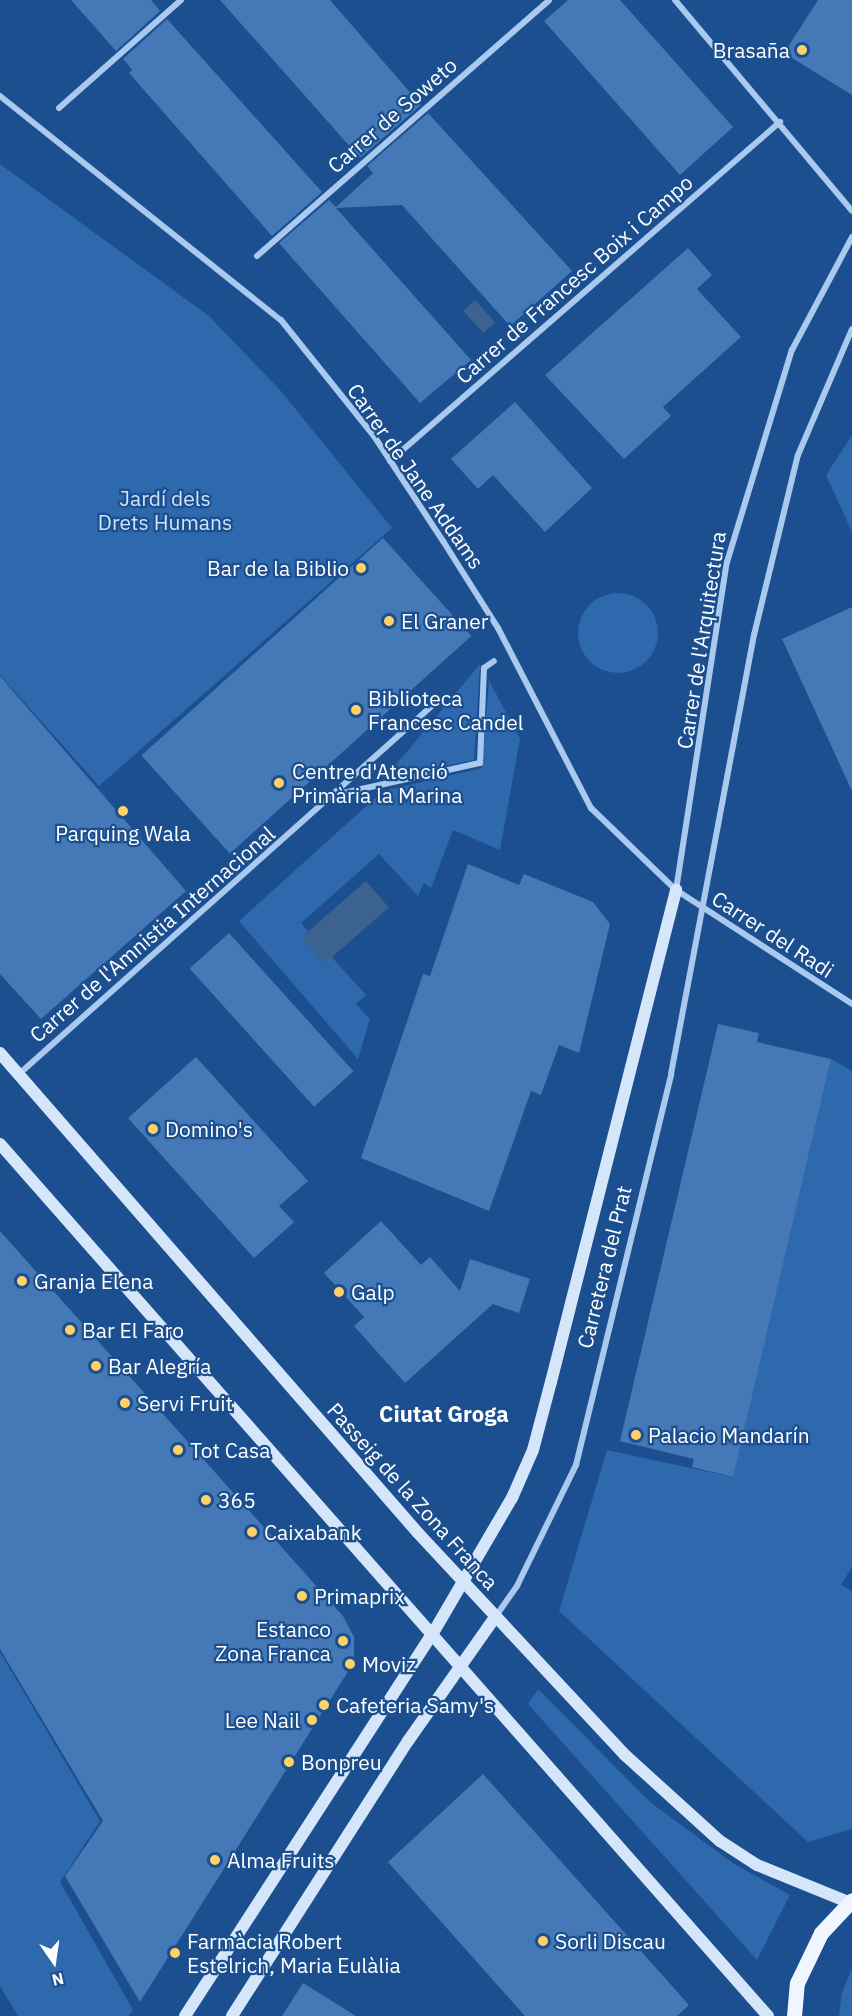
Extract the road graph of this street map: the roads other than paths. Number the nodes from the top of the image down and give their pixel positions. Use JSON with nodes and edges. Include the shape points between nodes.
{"nodes":[{"id":1,"x":181,"y":0,"type":"edge"},
{"id":2,"x":549,"y":0,"type":"edge"},
{"id":3,"x":675,"y":0,"type":"edge"},
{"id":4,"x":0,"y":96,"type":"edge"},
{"id":5,"x":59,"y":108,"type":"dead end"},
{"id":6,"x":780,"y":122,"type":"junction"},
{"id":7,"x":852,"y":211,"type":"edge"},
{"id":8,"x":852,"y":237,"type":"edge"},
{"id":9,"x":257,"y":256,"type":"dead end"},
{"id":10,"x":852,"y":329,"type":"edge"},
{"id":11,"x":390,"y":461,"type":"junction"},
{"id":12,"x":494,"y":661,"type":"dead end"},
{"id":13,"x":434,"y":704,"type":"dead end"},
{"id":14,"x":334,"y":795,"type":"junction"},
{"id":15,"x":676,"y":890,"type":"junction"},
{"id":16,"x":704,"y":909,"type":"junction"},
{"id":17,"x":852,"y":1004,"type":"edge"},
{"id":18,"x":0,"y":1053,"type":"edge"},
{"id":19,"x":19,"y":1074,"type":"junction"},
{"id":20,"x":0,"y":1144,"type":"edge"},
{"id":21,"x":462,"y":1582,"type":"junction"},
{"id":22,"x":495,"y":1617,"type":"junction"},
{"id":23,"x":433,"y":1633,"type":"junction"},
{"id":24,"x":464,"y":1666,"type":"junction"},
{"id":25,"x":850,"y":1901,"type":"edge"},
{"id":26,"x":185,"y":2016,"type":"edge"},
{"id":27,"x":232,"y":2016,"type":"edge"},
{"id":28,"x":768,"y":2016,"type":"edge"},
{"id":29,"x":794,"y":2016,"type":"edge"}],
"edges":[{"from":1,"to":5,"type":"street"},
{"from":2,"to":9,"type":"street","name":"Carrer de Soweto"},
{"from":3,"to":6,"type":"street"},
{"from":4,"to":11,"type":"street","name":"Carrer de Jane Addams","via":[[281,320]]},
{"from":6,"to":7,"type":"street"},
{"from":6,"to":11,"type":"street","name":"Carrer de Francesc Boix i Campo"},
{"from":8,"to":15,"type":"street","name":"Carrer de l'Arquitectura","via":[[792,350],[727,562]]},
{"from":10,"to":16,"type":"street","via":[[798,455],[754,635]]},
{"from":11,"to":15,"type":"street","name":"Carrer de Jane Addams","via":[[498,628],[591,808]]},
{"from":12,"to":14,"type":"street","name":"Carrer de l'Amnistia Internacional","via":[[484,668],[480,764]]},
{"from":13,"to":14,"type":"street","name":"Carrer de l'Amnistia Internacional"},
{"from":14,"to":19,"type":"street","name":"Carrer de l'Amnistia Internacional"},
{"from":15,"to":16,"type":"street","name":"Carrer del Radi"},
{"from":15,"to":21,"type":"main road","name":"Carretera del Prat","via":[[533,1450],[512,1498]]},
{"from":16,"to":17,"type":"street","name":"Carrer del Radi"},
{"from":16,"to":22,"type":"street","name":"Carretera del Prat","via":[[669,1085],[576,1465],[517,1586]]},
{"from":18,"to":19,"type":"main road","name":"Passeig de la Zona Franca"},
{"from":19,"to":21,"type":"main road","name":"Passeig de la Zona Franca"},
{"from":20,"to":23,"type":"main road"},
{"from":21,"to":22,"type":"main road","name":"Passeig de la Zona Franca"},
{"from":21,"to":23,"type":"main road","name":"Carretera del Prat"},
{"from":22,"to":24,"type":"main road"},
{"from":22,"to":25,"type":"main road","name":"Passeig de la Zona Franca","via":[[537,1666],[696,1822],[757,1865]]},
{"from":23,"to":24,"type":"main road"},
{"from":23,"to":26,"type":"main road","name":"Carretera del Prat"},
{"from":24,"to":27,"type":"main road","via":[[408,1741]]},
{"from":24,"to":28,"type":"main road"},
{"from":25,"to":29,"type":"main road","via":[[821,1934],[797,1983]]}]}
